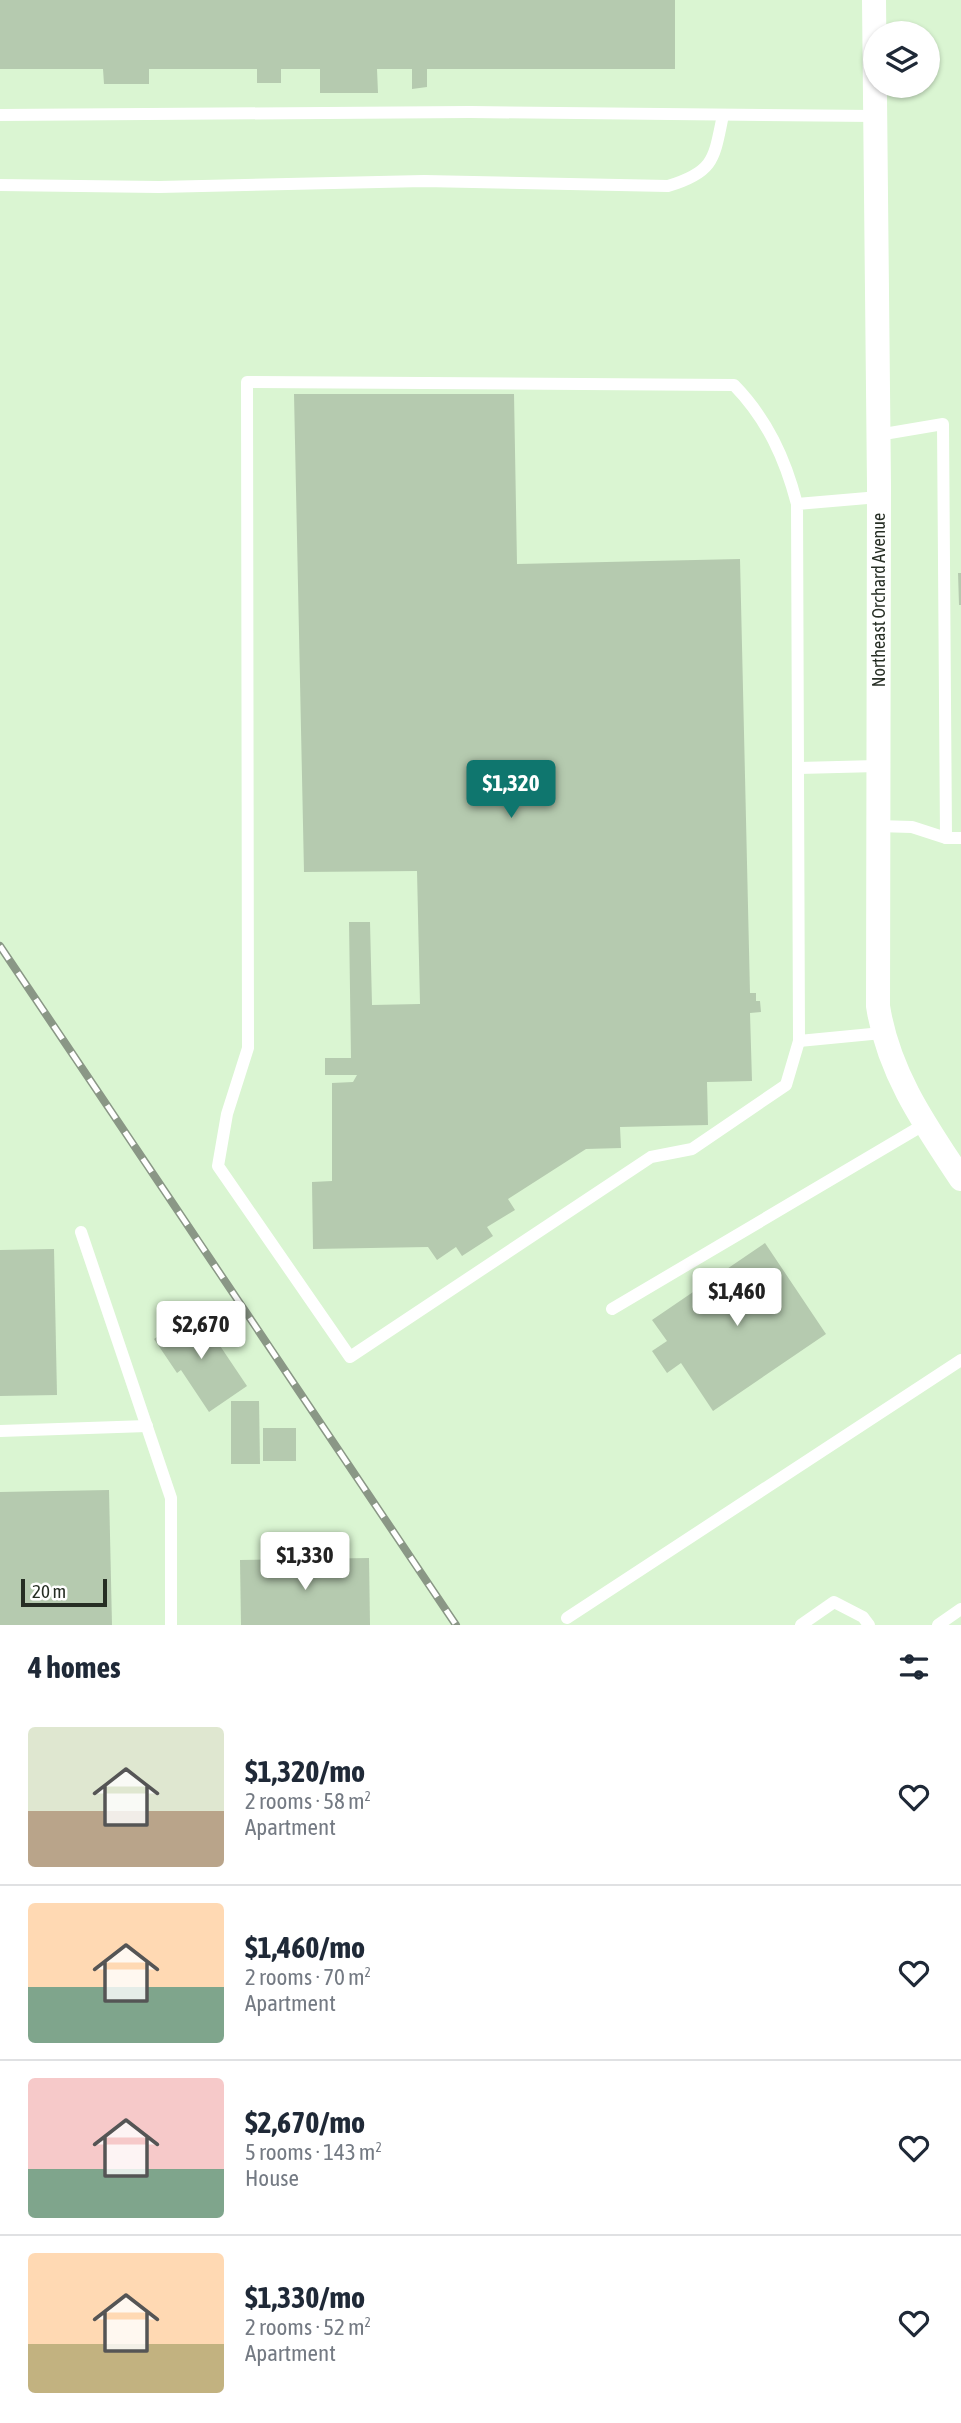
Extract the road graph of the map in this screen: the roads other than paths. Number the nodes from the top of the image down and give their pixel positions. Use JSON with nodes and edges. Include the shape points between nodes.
{"nodes":[{"id":1,"x":874,"y":0,"type":"edge"},
{"id":2,"x":0,"y":115,"type":"edge"},
{"id":3,"x":723,"y":115,"type":"junction"},
{"id":4,"x":875,"y":116,"type":"junction"},
{"id":5,"x":0,"y":185,"type":"edge"},
{"id":6,"x":878,"y":435,"type":"junction"},
{"id":7,"x":878,"y":497,"type":"junction"},
{"id":8,"x":797,"y":504,"type":"junction"},
{"id":9,"x":877,"y":766,"type":"junction"},
{"id":10,"x":799,"y":768,"type":"junction"},
{"id":11,"x":877,"y":826,"type":"junction"},
{"id":12,"x":947,"y":838,"type":"junction"},
{"id":13,"x":961,"y":838,"type":"edge"},
{"id":14,"x":882,"y":1033,"type":"junction"},
{"id":15,"x":799,"y":1041,"type":"junction"},
{"id":16,"x":925,"y":1124,"type":"junction"},
{"id":17,"x":961,"y":1179,"type":"edge"},
{"id":18,"x":81,"y":1232,"type":"dead end"},
{"id":19,"x":612,"y":1309,"type":"dead end"},
{"id":20,"x":961,"y":1360,"type":"edge"},
{"id":21,"x":147,"y":1426,"type":"junction"},
{"id":22,"x":0,"y":1431,"type":"edge"},
{"id":23,"x":961,"y":1609,"type":"edge"},
{"id":24,"x":566,"y":1618,"type":"dead end"},
{"id":25,"x":172,"y":1625,"type":"edge"},
{"id":26,"x":800,"y":1625,"type":"edge"},
{"id":27,"x":869,"y":1625,"type":"edge"},
{"id":28,"x":938,"y":1625,"type":"edge"}],
"edges":[{"from":1,"to":4,"type":"street","name":"Northeast Orchard Avenue"},
{"from":2,"to":3,"type":"lane"},
{"from":3,"to":4,"type":"lane"},
{"from":3,"to":5,"type":"lane","via":[[714,159],[691,179],[668,186],[424,181]]},
{"from":4,"to":6,"type":"street","name":"Northeast Orchard Avenue"},
{"from":6,"to":7,"type":"street","name":"Northeast Orchard Avenue"},
{"from":6,"to":12,"type":"lane","via":[[943,424]]},
{"from":7,"to":8,"type":"lane"},
{"from":7,"to":9,"type":"street","name":"Northeast Orchard Avenue"},
{"from":8,"to":10,"type":"lane"},
{"from":8,"to":15,"type":"lane","via":[[773,437],[754,405],[734,384],[247,382],[248,1048],[227,1114],[218,1166],[350,1357],[651,1157],[692,1149],[786,1085]]},
{"from":9,"to":10,"type":"lane"},
{"from":9,"to":11,"type":"street","name":"Northeast Orchard Avenue"},
{"from":10,"to":15,"type":"lane"},
{"from":11,"to":12,"type":"lane","via":[[912,827]]},
{"from":11,"to":14,"type":"street","name":"Northeast Orchard Avenue","via":[[876,961]]},
{"from":12,"to":13,"type":"lane"},
{"from":14,"to":15,"type":"lane"},
{"from":14,"to":16,"type":"street","name":"Northeast Orchard Avenue","via":[[909,1099]]},
{"from":16,"to":17,"type":"street","name":"Northeast Orchard Avenue"},
{"from":16,"to":19,"type":"lane"},
{"from":18,"to":21,"type":"lane"},
{"from":20,"to":24,"type":"lane"},
{"from":21,"to":22,"type":"lane"},
{"from":21,"to":25,"type":"lane","via":[[171,1498]]},
{"from":23,"to":28,"type":"lane"},
{"from":26,"to":27,"type":"lane","via":[[834,1602]]}]}
